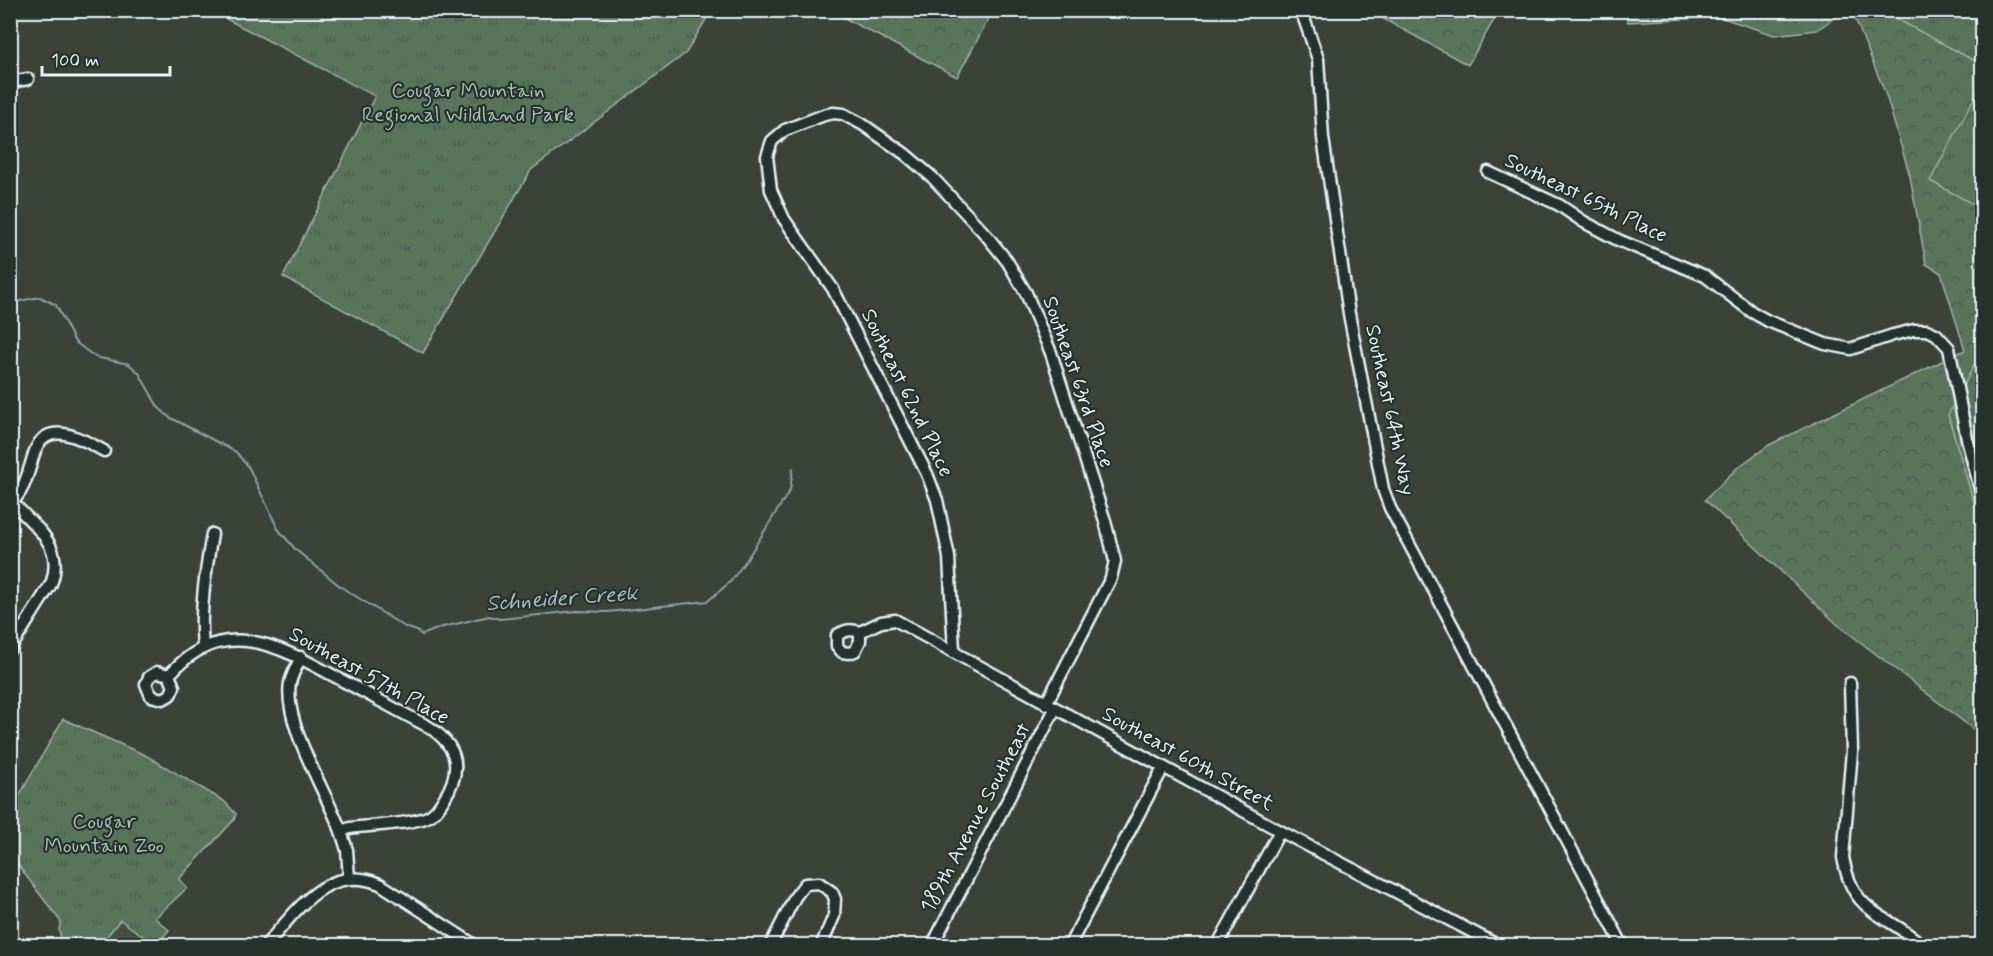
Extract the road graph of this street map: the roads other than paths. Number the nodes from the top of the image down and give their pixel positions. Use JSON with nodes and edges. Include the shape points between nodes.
{"nodes":[{"id":1,"x":1301,"y":10,"type":"edge"},
{"id":2,"x":10,"y":79,"type":"edge"},
{"id":3,"x":28,"y":80,"type":"dead end"},
{"id":4,"x":769,"y":171,"type":"joint"},
{"id":5,"x":1488,"y":172,"type":"dead end"},
{"id":6,"x":104,"y":451,"type":"dead end"},
{"id":7,"x":1983,"y":496,"type":"edge"},
{"id":8,"x":12,"y":504,"type":"edge"},
{"id":9,"x":212,"y":534,"type":"dead end"},
{"id":10,"x":1114,"y":561,"type":"joint"},
{"id":11,"x":860,"y":633,"type":"dead end"},
{"id":12,"x":203,"y":646,"type":"junction"},
{"id":13,"x":10,"y":649,"type":"edge"},
{"id":14,"x":954,"y":651,"type":"junction"},
{"id":15,"x":301,"y":657,"type":"junction"},
{"id":16,"x":169,"y":675,"type":"dead end"},
{"id":17,"x":1850,"y":683,"type":"dead end"},
{"id":18,"x":1051,"y":706,"type":"junction"},
{"id":19,"x":1163,"y":768,"type":"junction"},
{"id":20,"x":342,"y":831,"type":"junction"},
{"id":21,"x":1280,"y":831,"type":"junction"},
{"id":22,"x":349,"y":878,"type":"junction"},
{"id":23,"x":265,"y":945,"type":"edge"},
{"id":24,"x":476,"y":945,"type":"edge"},
{"id":25,"x":770,"y":945,"type":"edge"},
{"id":26,"x":820,"y":945,"type":"edge"},
{"id":27,"x":932,"y":945,"type":"edge"},
{"id":28,"x":1069,"y":945,"type":"edge"},
{"id":29,"x":1217,"y":945,"type":"edge"},
{"id":30,"x":1499,"y":945,"type":"edge"},
{"id":31,"x":1623,"y":945,"type":"edge"},
{"id":32,"x":1923,"y":945,"type":"edge"}],
"edges":[{"from":1,"to":31,"type":"street","name":"Southeast 64th Way","via":[[1318,59],[1323,138],[1347,302],[1383,489]]},
{"from":2,"to":3,"type":"street"},
{"from":4,"to":10,"type":"street","name":"Southeast 63rd Place","via":[[767,156],[772,141],[785,130],[824,115],[843,114],[905,154],[986,235],[1026,293],[1051,353]]},
{"from":4,"to":14,"type":"street","name":"Southeast 62nd Place","via":[[779,209],[833,289],[938,500],[949,557]]},
{"from":5,"to":7,"type":"street","name":"Southeast 65th Place","via":[[1559,204],[1618,240],[1705,276],[1752,312],[1825,344],[1851,349],[1914,330],[1936,334],[1949,348],[1966,439]]},
{"from":6,"to":8,"type":"street","via":[[76,435],[51,435],[42,440]]},
{"from":8,"to":13,"type":"street","via":[[49,542],[56,562],[51,584]]},
{"from":9,"to":12,"type":"street","via":[[201,630]]},
{"from":10,"to":18,"type":"street","name":"189th Avenue Southeast","via":[[1111,578]]},
{"from":11,"to":14,"type":"street","name":"Southeast 60th Street","via":[[880,622],[895,621]]},
{"from":12,"to":15,"type":"street","name":"Southeast 57th Place","via":[[250,642]]},
{"from":12,"to":16,"type":"street"},
{"from":14,"to":18,"type":"street","name":"Southeast 60th Street"},
{"from":15,"to":20,"type":"street","via":[[290,682],[292,719]]},
{"from":15,"to":20,"type":"street","name":"Southeast 57th Place","via":[[429,727],[451,747],[454,757],[455,775],[434,813],[418,820]]},
{"from":17,"to":32,"type":"street","via":[[1852,751],[1844,857],[1847,876],[1867,908]]},
{"from":18,"to":19,"type":"street","name":"Southeast 60th Street"},
{"from":18,"to":27,"type":"street","name":"189th Avenue Southeast"},
{"from":19,"to":21,"type":"street","name":"Southeast 60th Street"},
{"from":19,"to":28,"type":"street"},
{"from":20,"to":22,"type":"street"},
{"from":21,"to":29,"type":"street"},
{"from":21,"to":30,"type":"street","name":"Southeast 60th Street"},
{"from":22,"to":23,"type":"street","via":[[317,891]]},
{"from":22,"to":24,"type":"street","via":[[380,884]]},
{"from":25,"to":26,"type":"street","via":[[800,889],[811,882],[832,892],[836,906]]}]}
